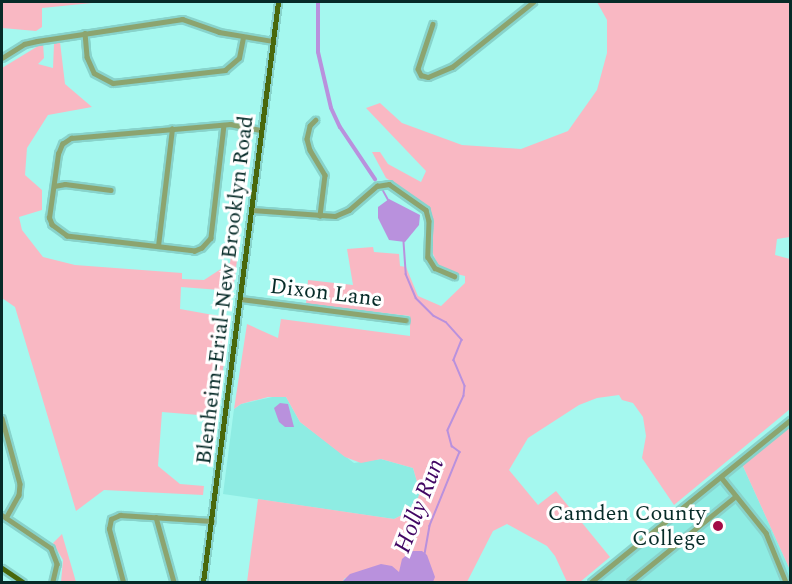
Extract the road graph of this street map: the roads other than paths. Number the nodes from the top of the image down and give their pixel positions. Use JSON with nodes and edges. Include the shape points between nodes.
{"nodes":[{"id":1,"x":279,"y":2,"type":"edge"},
{"id":2,"x":533,"y":2,"type":"edge"},
{"id":3,"x":433,"y":24,"type":"dead end"},
{"id":4,"x":85,"y":33,"type":"junction"},
{"id":5,"x":243,"y":37,"type":"junction"},
{"id":6,"x":273,"y":42,"type":"junction"},
{"id":7,"x":2,"y":58,"type":"edge"},
{"id":8,"x":316,"y":120,"type":"dead end"},
{"id":9,"x":224,"y":125,"type":"junction"},
{"id":10,"x":172,"y":129,"type":"junction"},
{"id":11,"x":261,"y":130,"type":"junction"},
{"id":12,"x":54,"y":186,"type":"junction"},
{"id":13,"x":111,"y":190,"type":"dead end"},
{"id":14,"x":252,"y":210,"type":"junction"},
{"id":15,"x":320,"y":216,"type":"junction"},
{"id":16,"x":158,"y":246,"type":"junction"},
{"id":17,"x":454,"y":276,"type":"dead end"},
{"id":18,"x":241,"y":299,"type":"junction"},
{"id":19,"x":406,"y":320,"type":"dead end"},
{"id":20,"x":2,"y":418,"type":"edge"},
{"id":21,"x":790,"y":420,"type":"edge"},
{"id":22,"x":721,"y":477,"type":"junction"},
{"id":23,"x":736,"y":496,"type":"junction"},
{"id":24,"x":4,"y":517,"type":"edge"},
{"id":25,"x":156,"y":517,"type":"junction"},
{"id":26,"x":212,"y":521,"type":"junction"},
{"id":27,"x":2,"y":568,"type":"edge"},
{"id":28,"x":23,"y":582,"type":"edge"},
{"id":29,"x":53,"y":582,"type":"edge"},
{"id":30,"x":123,"y":582,"type":"edge"},
{"id":31,"x":174,"y":582,"type":"edge"},
{"id":32,"x":203,"y":582,"type":"edge"},
{"id":33,"x":591,"y":582,"type":"edge"},
{"id":34,"x":630,"y":582,"type":"edge"},
{"id":35,"x":786,"y":582,"type":"edge"}],
"edges":[{"from":1,"to":6,"type":"main road","name":"Blenheim-Erial-New Brooklyn Road"},
{"from":2,"to":3,"type":"street","via":[[452,67],[428,77],[418,69]]},
{"from":4,"to":5,"type":"street","via":[[183,19]]},
{"from":4,"to":5,"type":"street","via":[[87,57],[94,74],[113,83],[225,70],[239,58]]},
{"from":4,"to":7,"type":"street","via":[[24,44]]},
{"from":5,"to":6,"type":"street"},
{"from":6,"to":11,"type":"main road","name":"Blenheim-Erial-New Brooklyn Road"},
{"from":8,"to":15,"type":"street","via":[[307,139],[325,175]]},
{"from":9,"to":10,"type":"street"},
{"from":9,"to":11,"type":"street"},
{"from":9,"to":16,"type":"street","via":[[208,242],[195,250]]},
{"from":10,"to":12,"type":"street","via":[[71,138],[60,149]]},
{"from":10,"to":16,"type":"street"},
{"from":11,"to":14,"type":"main road","name":"Blenheim-Erial-New Brooklyn Road"},
{"from":12,"to":13,"type":"street"},
{"from":12,"to":16,"type":"street","via":[[49,218],[60,233]]},
{"from":14,"to":15,"type":"street"},
{"from":14,"to":18,"type":"main road","name":"Blenheim-Erial-New Brooklyn Road"},
{"from":15,"to":17,"type":"street","via":[[343,213],[376,187],[389,184],[422,205],[429,221],[426,245],[430,261],[438,270]]},
{"from":18,"to":19,"type":"street","name":"Dixon Lane"},
{"from":18,"to":26,"type":"main road","name":"Blenheim-Erial-New Brooklyn Road"},
{"from":20,"to":24,"type":"street","via":[[20,484],[19,495]]},
{"from":21,"to":22,"type":"street"},
{"from":22,"to":23,"type":"street"},
{"from":22,"to":33,"type":"street"},
{"from":23,"to":34,"type":"street"},
{"from":23,"to":35,"type":"street","via":[[766,533]]},
{"from":24,"to":29,"type":"street","via":[[51,548],[57,564]]},
{"from":25,"to":26,"type":"street"},
{"from":25,"to":30,"type":"street","via":[[120,515],[109,521]]},
{"from":25,"to":31,"type":"street"},
{"from":26,"to":32,"type":"main road","name":"Blenheim-Erial-New Brooklyn Road"},
{"from":27,"to":28,"type":"main road"}]}
